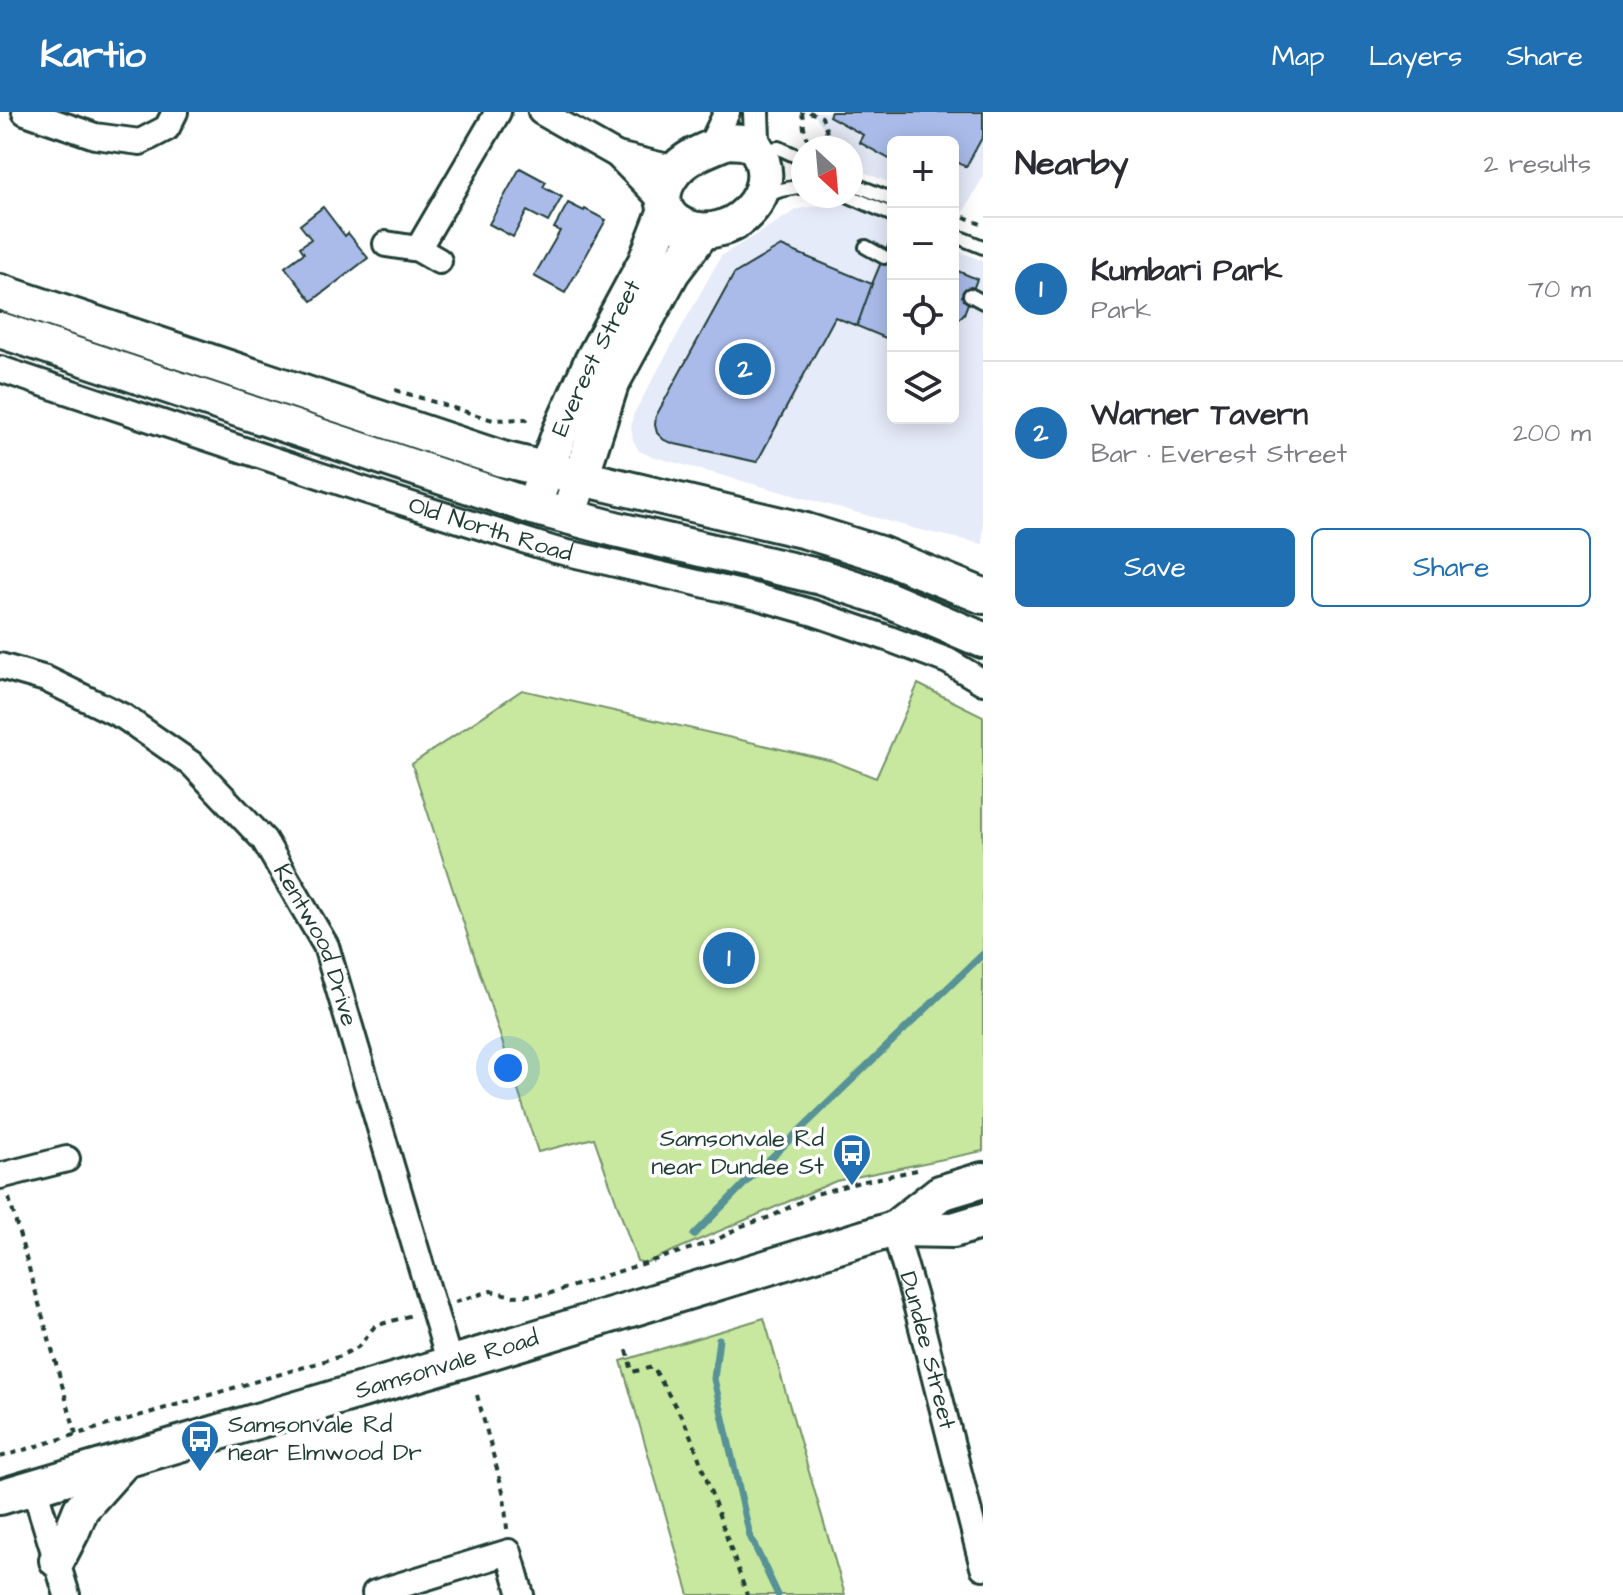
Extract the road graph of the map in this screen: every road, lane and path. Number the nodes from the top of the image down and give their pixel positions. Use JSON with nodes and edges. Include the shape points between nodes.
{"nodes":[{"id":1,"x":25,"y":112,"type":"edge"},
{"id":2,"x":175,"y":112,"type":"edge"},
{"id":3,"x":498,"y":112,"type":"edge"},
{"id":4,"x":541,"y":112,"type":"edge"},
{"id":5,"x":727,"y":112,"type":"edge"},
{"id":6,"x":756,"y":112,"type":"edge"},
{"id":7,"x":802,"y":112,"type":"edge"},
{"id":8,"x":809,"y":112,"type":"edge"},
{"id":9,"x":806,"y":136,"type":"edge"},
{"id":10,"x":828,"y":136,"type":"edge"},
{"id":11,"x":756,"y":148,"type":"junction"},
{"id":12,"x":709,"y":149,"type":"junction"},
{"id":13,"x":791,"y":154,"type":"edge"},
{"id":14,"x":617,"y":155,"type":"junction"},
{"id":15,"x":677,"y":169,"type":"junction"},
{"id":16,"x":791,"y":188,"type":"edge"},
{"id":17,"x":863,"y":188,"type":"edge"},
{"id":18,"x":758,"y":198,"type":"junction"},
{"id":19,"x":887,"y":198,"type":"edge"},
{"id":20,"x":863,"y":202,"type":"edge"},
{"id":21,"x":664,"y":206,"type":"junction"},
{"id":22,"x":887,"y":212,"type":"edge"},
{"id":23,"x":959,"y":215,"type":"edge"},
{"id":24,"x":983,"y":225,"type":"edge"},
{"id":25,"x":703,"y":231,"type":"junction"},
{"id":26,"x":959,"y":237,"type":"edge"},
{"id":27,"x":386,"y":244,"type":"dead end"},
{"id":28,"x":866,"y":247,"type":"dead end"},
{"id":29,"x":983,"y":247,"type":"edge"},
{"id":30,"x":418,"y":249,"type":"junction"},
{"id":31,"x":884,"y":257,"type":"dead end"},
{"id":32,"x":439,"y":261,"type":"dead end"},
{"id":33,"x":0,"y":292,"type":"edge"},
{"id":34,"x":970,"y":295,"type":"dead end"},
{"id":35,"x":983,"y":302,"type":"edge"},
{"id":36,"x":0,"y":330,"type":"edge"},
{"id":37,"x":0,"y":369,"type":"edge"},
{"id":38,"x":547,"y":470,"type":"junction"},
{"id":39,"x":580,"y":479,"type":"junction"},
{"id":40,"x":533,"y":507,"type":"junction"},
{"id":41,"x":568,"y":518,"type":"junction"},
{"id":42,"x":983,"y":596,"type":"edge"},
{"id":43,"x":983,"y":640,"type":"edge"},
{"id":44,"x":0,"y":666,"type":"edge"},
{"id":45,"x":983,"y":682,"type":"edge"},
{"id":46,"x":67,"y":1159,"type":"dead end"},
{"id":47,"x":935,"y":1166,"type":"dead end"},
{"id":48,"x":1,"y":1176,"type":"edge"},
{"id":49,"x":983,"y":1180,"type":"edge"},
{"id":50,"x":983,"y":1221,"type":"edge"},
{"id":51,"x":894,"y":1229,"type":"junction"},
{"id":52,"x":434,"y":1309,"type":"junction"},
{"id":53,"x":627,"y":1350,"type":"dead end"},
{"id":54,"x":450,"y":1364,"type":"junction"},
{"id":55,"x":477,"y":1395,"type":"dead end"},
{"id":56,"x":76,"y":1434,"type":"junction"},
{"id":57,"x":0,"y":1457,"type":"edge"},
{"id":58,"x":124,"y":1461,"type":"junction"},
{"id":59,"x":34,"y":1487,"type":"junction"},
{"id":60,"x":0,"y":1497,"type":"edge"},
{"id":61,"x":509,"y":1552,"type":"junction"},
{"id":62,"x":57,"y":1560,"type":"junction"},
{"id":63,"x":983,"y":1567,"type":"edge"},
{"id":64,"x":375,"y":1593,"type":"edge"},
{"id":65,"x":67,"y":1595,"type":"edge"},
{"id":66,"x":521,"y":1595,"type":"edge"},
{"id":67,"x":747,"y":1595,"type":"edge"}],
"edges":[{"from":1,"to":2,"type":"street","via":[[95,136],[140,142],[167,128]]},
{"from":3,"to":30,"type":"street"},
{"from":4,"to":14,"type":"street"},
{"from":5,"to":12,"type":"street"},
{"from":6,"to":11,"type":"street"},
{"from":7,"to":9,"type":"path"},
{"from":8,"to":10,"type":"path","via":[[822,117]]},
{"from":11,"to":12,"type":"main road","via":[[727,141]]},
{"from":11,"to":13,"type":"lane"},
{"from":11,"to":18,"type":"main road","via":[[765,173]]},
{"from":12,"to":15,"type":"main road"},
{"from":14,"to":15,"type":"street"},
{"from":14,"to":21,"type":"street"},
{"from":15,"to":21,"type":"main road","name":"Everest Street"},
{"from":16,"to":18,"type":"lane"},
{"from":17,"to":19,"type":"lane"},
{"from":18,"to":25,"type":"main road","via":[[729,226]]},
{"from":20,"to":22,"type":"lane"},
{"from":21,"to":25,"type":"main road","via":[[679,224]]},
{"from":21,"to":38,"type":"main road","name":"Everest Street","via":[[646,261],[591,363]]},
{"from":23,"to":24,"type":"path"},
{"from":25,"to":39,"type":"main road","name":"Everest Street","via":[[672,272],[611,384]]},
{"from":26,"to":29,"type":"lane"},
{"from":27,"to":30,"type":"street"},
{"from":28,"to":31,"type":"lane"},
{"from":30,"to":32,"type":"street"},
{"from":33,"to":38,"type":"main road","via":[[487,455]]},
{"from":34,"to":35,"type":"lane"},
{"from":36,"to":40,"type":"main road","name":"Old North Road"},
{"from":37,"to":45,"type":"street","name":"Old North Road","via":[[555,550],[814,613],[948,661]]},
{"from":38,"to":39,"type":"main road"},
{"from":38,"to":40,"type":"main road","name":"Everest Street"},
{"from":39,"to":41,"type":"main road","name":"Everest Street"},
{"from":39,"to":42,"type":"main road","via":[[806,531]]},
{"from":40,"to":41,"type":"main road","name":"Old North Road"},
{"from":41,"to":43,"type":"main road","name":"Old North Road","via":[[821,577]]},
{"from":44,"to":52,"type":"street","name":"Kentwood Drive","via":[[46,679],[124,717],[192,764],[264,840],[326,946]]},
{"from":46,"to":48,"type":"street"},
{"from":47,"to":52,"type":"path","via":[[816,1194],[717,1240],[564,1290],[513,1296],[491,1291]]},
{"from":48,"to":56,"type":"path"},
{"from":49,"to":51,"type":"main road","name":"Samsonvale Road","via":[[940,1193]]},
{"from":50,"to":51,"type":"main road","name":"Samsonvale Road","via":[[953,1230]]},
{"from":51,"to":54,"type":"main road","name":"Samsonvale Road"},
{"from":51,"to":63,"type":"street","name":"Dundee Street"},
{"from":52,"to":54,"type":"street","name":"Kentwood Drive"},
{"from":52,"to":56,"type":"path","via":[[375,1326],[358,1347],[338,1357]]},
{"from":53,"to":67,"type":"path","via":[[632,1372],[653,1367],[685,1423]]},
{"from":54,"to":58,"type":"main road","name":"Samsonvale Road"},
{"from":55,"to":61,"type":"path","via":[[504,1495]]},
{"from":56,"to":57,"type":"path"},
{"from":58,"to":59,"type":"main road","name":"Samsonvale Road"},
{"from":58,"to":62,"type":"main road","via":[[81,1509]]},
{"from":59,"to":60,"type":"main road","name":"Samsonvale Road"},
{"from":59,"to":62,"type":"street"},
{"from":61,"to":64,"type":"street"},
{"from":61,"to":66,"type":"street"},
{"from":62,"to":65,"type":"street"}]}
